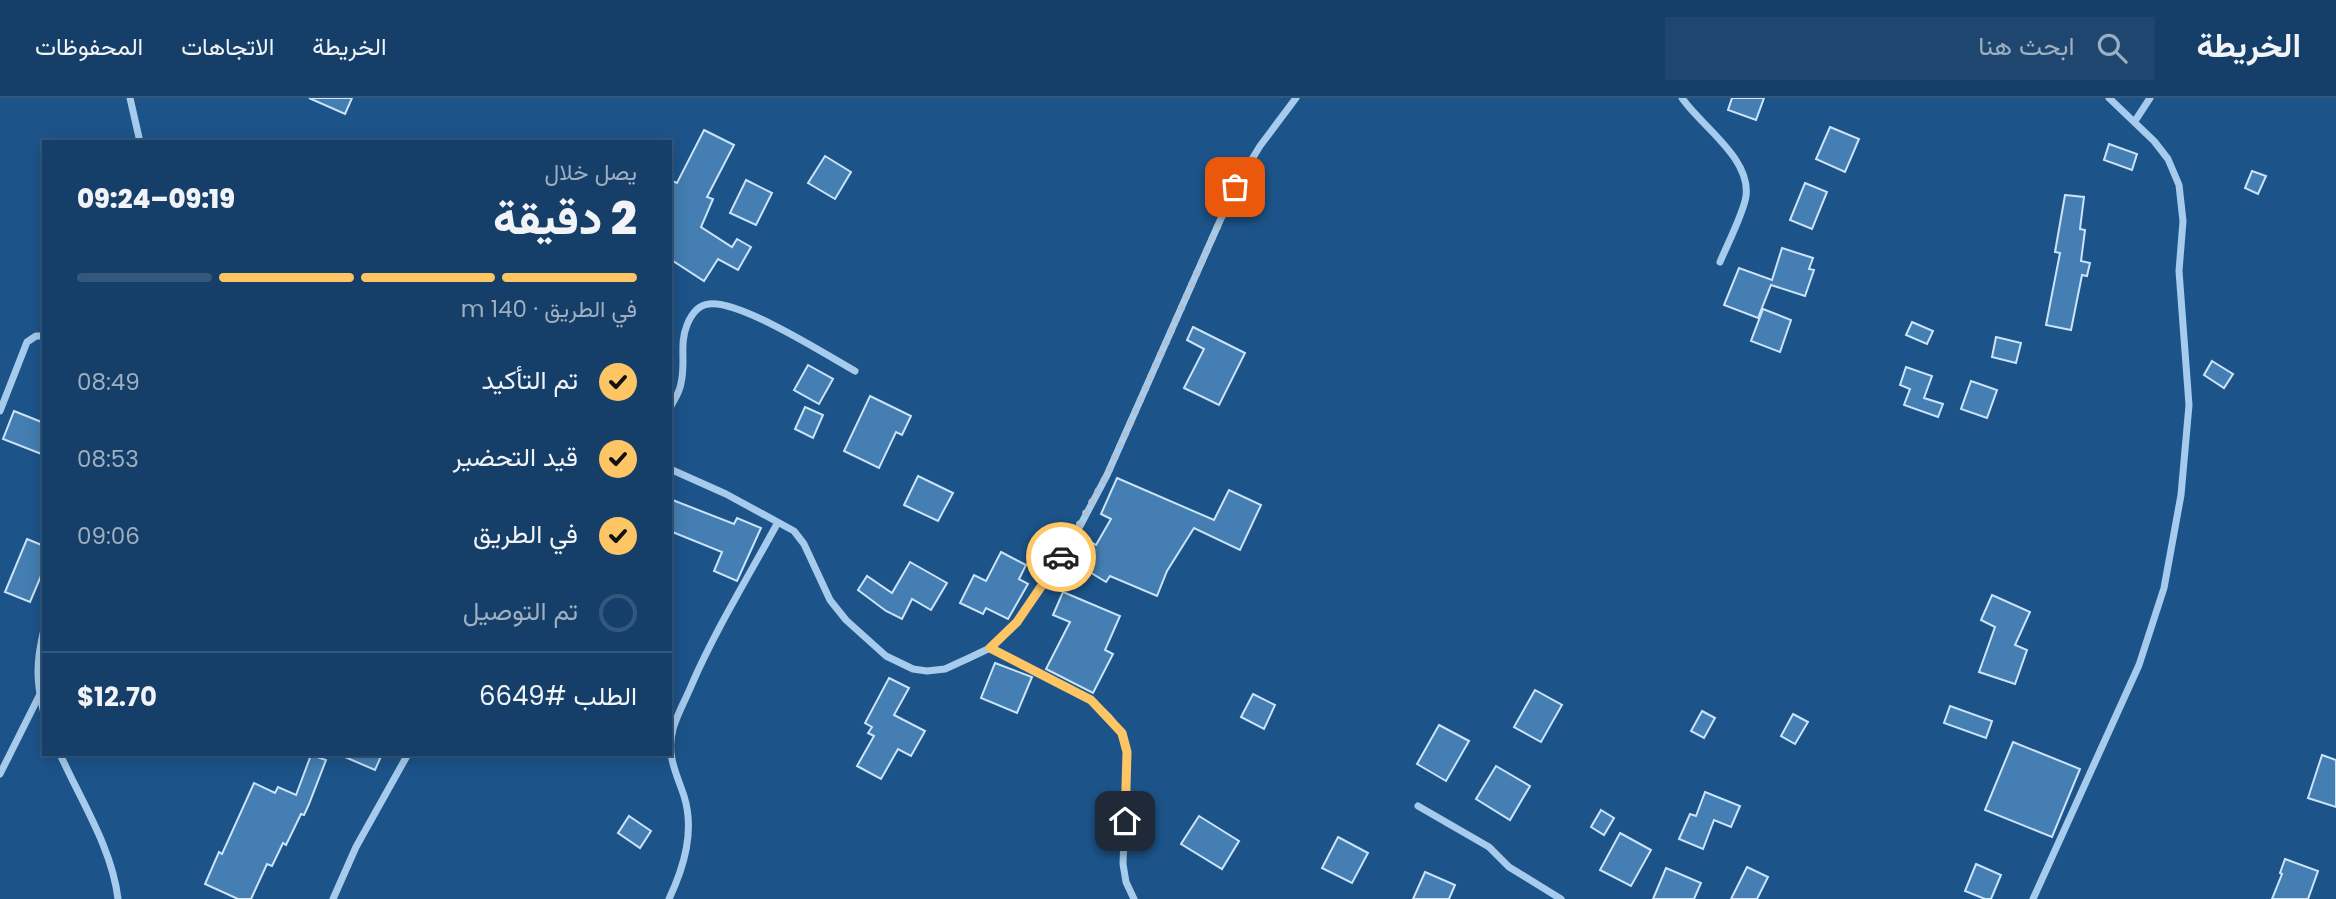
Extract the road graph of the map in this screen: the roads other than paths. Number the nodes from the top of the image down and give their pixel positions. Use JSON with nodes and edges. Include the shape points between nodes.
{"nodes":[{"id":1,"x":130,"y":98,"type":"edge"},
{"id":2,"x":1297,"y":98,"type":"edge"},
{"id":3,"x":1682,"y":98,"type":"edge"},
{"id":4,"x":2109,"y":98,"type":"edge"},
{"id":5,"x":2150,"y":98,"type":"edge"},
{"id":6,"x":2135,"y":121,"type":"junction"},
{"id":7,"x":139,"y":140,"type":"edge"},
{"id":8,"x":1720,"y":262,"type":"dead end"},
{"id":9,"x":42,"y":336,"type":"edge"},
{"id":10,"x":855,"y":371,"type":"dead end"},
{"id":11,"x":672,"y":404,"type":"edge"},
{"id":12,"x":0,"y":411,"type":"edge"},
{"id":13,"x":672,"y":470,"type":"edge"},
{"id":14,"x":777,"y":524,"type":"junction"},
{"id":15,"x":42,"y":637,"type":"edge"},
{"id":16,"x":990,"y":648,"type":"junction"},
{"id":17,"x":39,"y":696,"type":"junction"},
{"id":18,"x":42,"y":707,"type":"edge"},
{"id":19,"x":672,"y":740,"type":"edge"},
{"id":20,"x":61,"y":756,"type":"edge"},
{"id":21,"x":407,"y":756,"type":"edge"},
{"id":22,"x":672,"y":756,"type":"edge"},
{"id":23,"x":0,"y":774,"type":"edge"},
{"id":24,"x":1418,"y":806,"type":"dead end"},
{"id":25,"x":118,"y":899,"type":"edge"},
{"id":26,"x":333,"y":899,"type":"edge"},
{"id":27,"x":669,"y":899,"type":"edge"},
{"id":28,"x":1134,"y":899,"type":"edge"},
{"id":29,"x":1561,"y":899,"type":"edge"},
{"id":30,"x":2033,"y":899,"type":"edge"}],
"edges":[{"from":1,"to":7,"type":"street"},
{"from":2,"to":16,"type":"street","via":[[1259,146],[1235,187],[1080,526],[1017,622]]},
{"from":3,"to":8,"type":"street","via":[[1745,175],[1746,197]]},
{"from":4,"to":6,"type":"street"},
{"from":5,"to":6,"type":"street"},
{"from":6,"to":30,"type":"street","via":[[2168,159],[2179,185],[2183,221],[2179,271],[2189,405],[2181,495],[2164,588],[2139,665]]},
{"from":9,"to":12,"type":"street","via":[[27,342]]},
{"from":10,"to":11,"type":"street","via":[[770,323],[729,306],[708,303],[695,310],[688,323],[682,341],[681,385]]},
{"from":13,"to":14,"type":"street"},
{"from":14,"to":16,"type":"street","via":[[794,531],[830,600],[886,656],[927,671],[946,669]]},
{"from":14,"to":19,"type":"street","via":[[713,637]]},
{"from":15,"to":17,"type":"street","via":[[37,658]]},
{"from":16,"to":28,"type":"street","via":[[1091,700],[1122,733],[1127,752],[1123,864]]},
{"from":17,"to":18,"type":"street"},
{"from":17,"to":23,"type":"street"},
{"from":20,"to":25,"type":"street","via":[[116,879]]},
{"from":21,"to":26,"type":"street"},
{"from":22,"to":27,"type":"street","via":[[685,797],[688,835],[683,868]]},
{"from":24,"to":29,"type":"street","via":[[1489,847],[1509,867]]}]}
